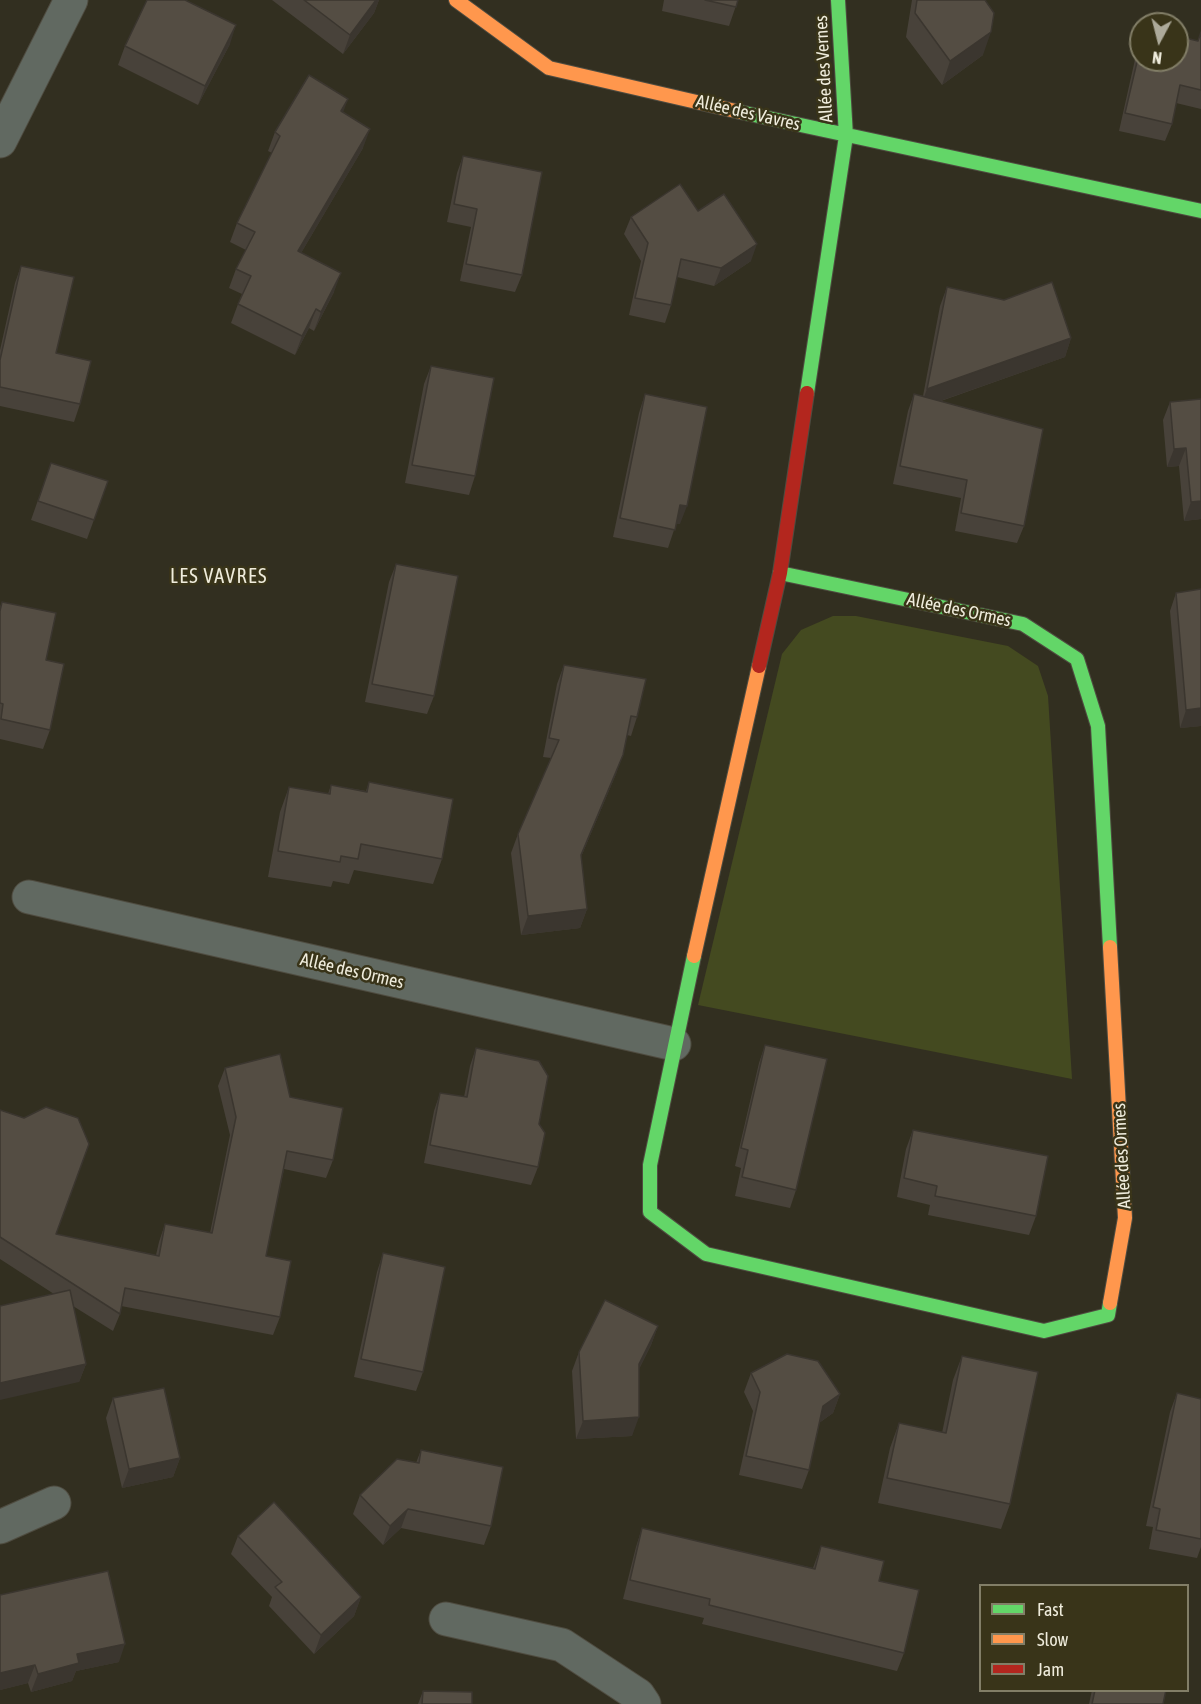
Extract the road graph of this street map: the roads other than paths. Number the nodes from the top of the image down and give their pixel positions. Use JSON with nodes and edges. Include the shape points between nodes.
{"nodes":[{"id":1,"x":71,"y":0,"type":"edge"},
{"id":2,"x":456,"y":0,"type":"edge"},
{"id":3,"x":838,"y":0,"type":"edge"},
{"id":4,"x":846,"y":136,"type":"junction"},
{"id":5,"x":0,"y":141,"type":"edge"},
{"id":6,"x":1201,"y":211,"type":"edge"},
{"id":7,"x":780,"y":573,"type":"junction"},
{"id":8,"x":29,"y":897,"type":"dead end"},
{"id":9,"x":674,"y":1044,"type":"junction"},
{"id":10,"x":54,"y":1503,"type":"dead end"},
{"id":11,"x":0,"y":1527,"type":"edge"},
{"id":12,"x":446,"y":1619,"type":"dead end"},
{"id":13,"x":644,"y":1704,"type":"edge"}],
"edges":[{"from":1,"to":5,"type":"street"},
{"from":2,"to":4,"type":"street","name":"Allée des Vavres","via":[[549,68]]},
{"from":3,"to":4,"type":"street","name":"Allée des Vernes"},
{"from":4,"to":6,"type":"street","name":"Allée des Vavres"},
{"from":4,"to":7,"type":"street","name":"Allée des Ormes"},
{"from":7,"to":9,"type":"street","name":"Allée des Ormes"},
{"from":7,"to":9,"type":"street","name":"Allée des Ormes","via":[[1023,624],[1077,659],[1098,726],[1125,1218],[1108,1315],[1044,1330],[706,1254],[650,1212],[650,1166]]},
{"from":8,"to":9,"type":"street","name":"Allée des Ormes"},
{"from":10,"to":11,"type":"street"},
{"from":12,"to":13,"type":"street","via":[[562,1645],[638,1695]]}]}
